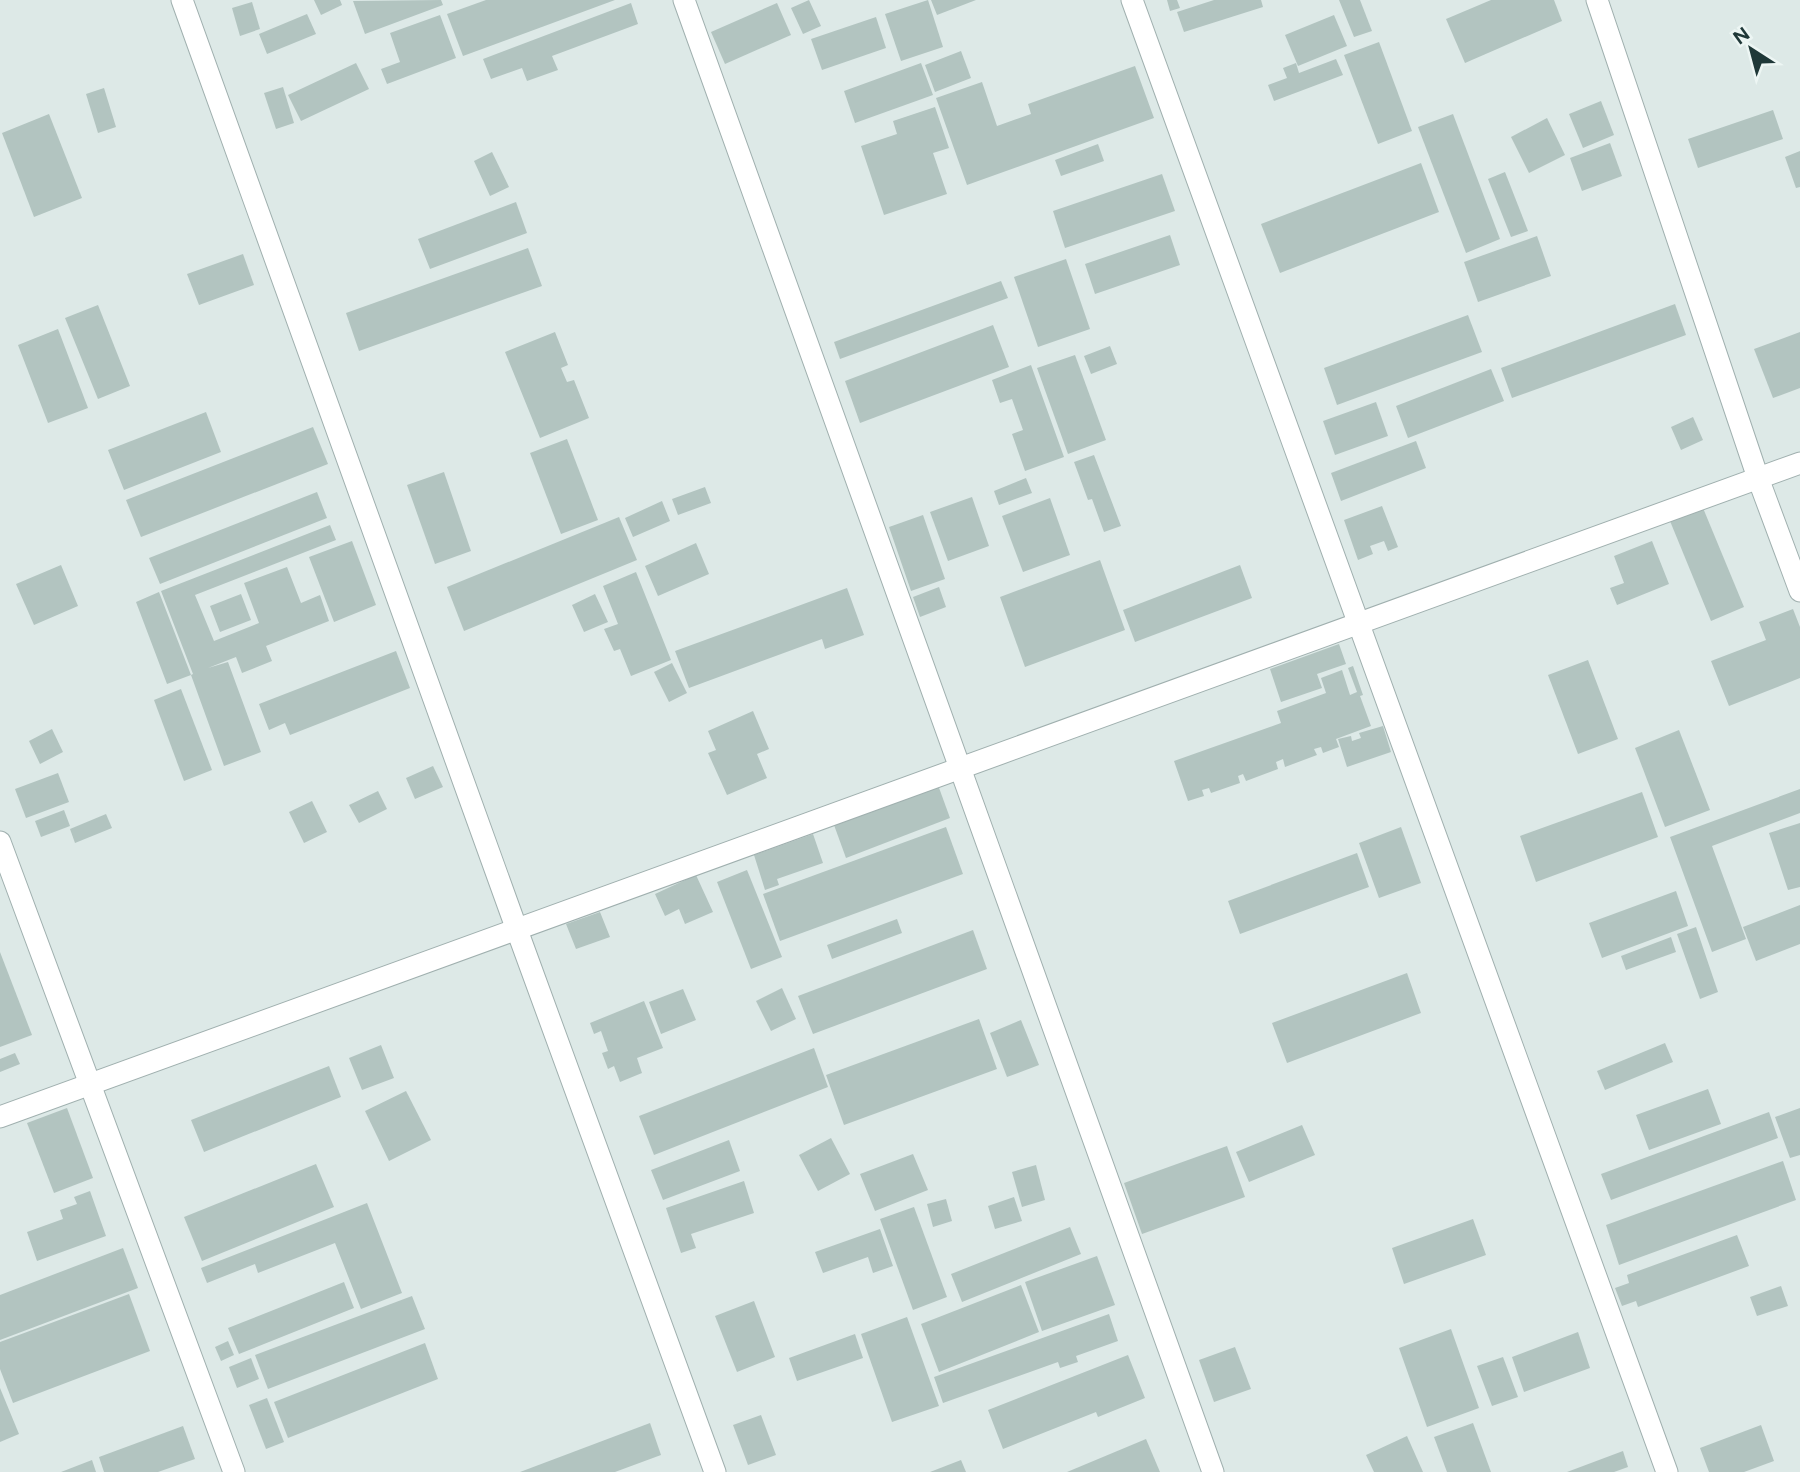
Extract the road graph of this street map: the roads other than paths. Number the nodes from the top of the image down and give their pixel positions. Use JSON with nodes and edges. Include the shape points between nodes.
{"nodes":[{"id":1,"x":182,"y":0,"type":"edge"},
{"id":2,"x":684,"y":0,"type":"edge"},
{"id":3,"x":1132,"y":0,"type":"edge"},
{"id":4,"x":1597,"y":0,"type":"edge"},
{"id":5,"x":1800,"y":463,"type":"edge"},
{"id":6,"x":1758,"y":478,"type":"junction"},
{"id":7,"x":1800,"y":592,"type":"edge"},
{"id":8,"x":1359,"y":624,"type":"junction"},
{"id":9,"x":960,"y":768,"type":"junction"},
{"id":10,"x":0,"y":842,"type":"edge"},
{"id":11,"x":517,"y":930,"type":"junction"},
{"id":12,"x":89,"y":1085,"type":"junction"},
{"id":13,"x":0,"y":1117,"type":"edge"},
{"id":14,"x":234,"y":1472,"type":"edge"},
{"id":15,"x":715,"y":1472,"type":"edge"},
{"id":16,"x":1213,"y":1472,"type":"edge"},
{"id":17,"x":1667,"y":1472,"type":"edge"}],
"edges":[{"from":1,"to":11,"type":"street"},
{"from":2,"to":9,"type":"street"},
{"from":3,"to":8,"type":"street"},
{"from":4,"to":6,"type":"street"},
{"from":5,"to":6,"type":"street"},
{"from":6,"to":7,"type":"street"},
{"from":6,"to":8,"type":"street"},
{"from":8,"to":9,"type":"street"},
{"from":8,"to":17,"type":"street"},
{"from":9,"to":11,"type":"street"},
{"from":9,"to":16,"type":"street"},
{"from":10,"to":12,"type":"street"},
{"from":11,"to":12,"type":"street"},
{"from":11,"to":15,"type":"street"},
{"from":12,"to":13,"type":"street"},
{"from":12,"to":14,"type":"street"}]}
